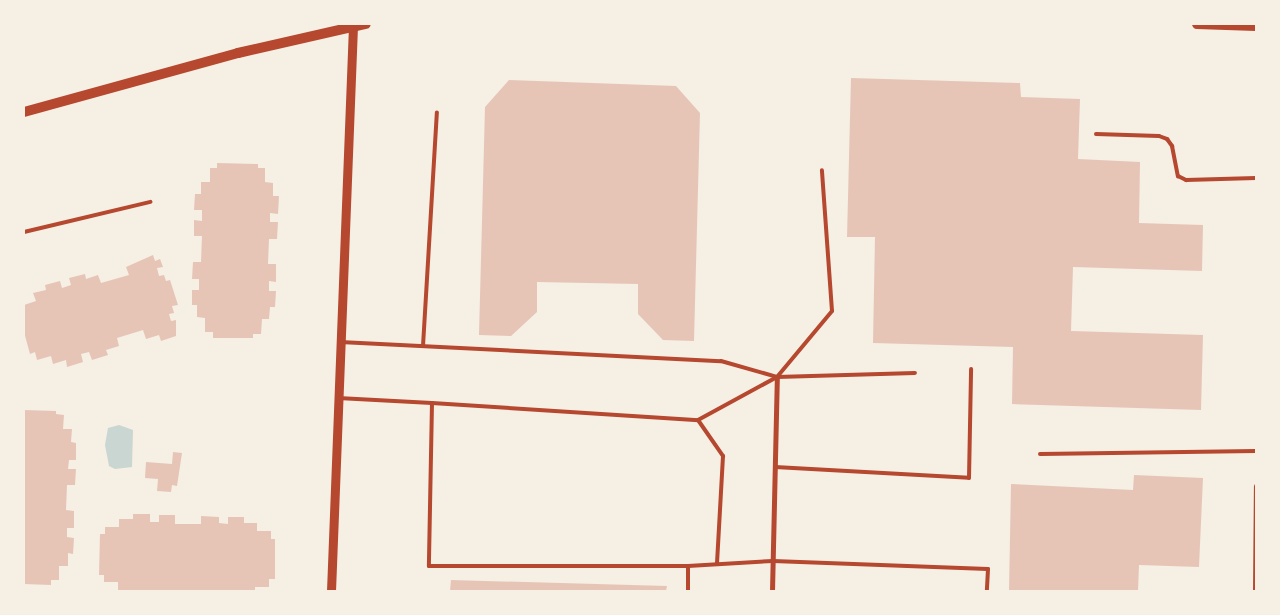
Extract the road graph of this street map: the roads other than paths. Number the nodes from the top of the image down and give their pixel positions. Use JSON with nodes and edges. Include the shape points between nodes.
{"nodes":[{"id":1,"x":366,"y":24,"type":"edge"},
{"id":2,"x":1197,"y":24,"type":"edge"},
{"id":3,"x":353,"y":26,"type":"junction"},
{"id":4,"x":1256,"y":26,"type":"edge"},
{"id":5,"x":24,"y":112,"type":"edge"},
{"id":6,"x":437,"y":112,"type":"dead end"},
{"id":7,"x":1096,"y":134,"type":"dead end"},
{"id":8,"x":822,"y":170,"type":"dead end"},
{"id":9,"x":1256,"y":178,"type":"edge"},
{"id":10,"x":150,"y":202,"type":"dead end"},
{"id":11,"x":24,"y":232,"type":"edge"},
{"id":12,"x":340,"y":342,"type":"junction"},
{"id":13,"x":423,"y":346,"type":"junction"},
{"id":14,"x":971,"y":369,"type":"dead end"},
{"id":15,"x":915,"y":372,"type":"dead end"},
{"id":16,"x":777,"y":377,"type":"junction"},
{"id":17,"x":338,"y":398,"type":"junction"},
{"id":18,"x":432,"y":403,"type":"junction"},
{"id":19,"x":698,"y":420,"type":"junction"},
{"id":20,"x":1256,"y":451,"type":"edge"},
{"id":21,"x":1040,"y":454,"type":"dead end"},
{"id":22,"x":775,"y":467,"type":"junction"},
{"id":23,"x":1256,"y":486,"type":"edge"},
{"id":24,"x":773,"y":561,"type":"junction"},
{"id":25,"x":717,"y":564,"type":"junction"},
{"id":26,"x":688,"y":566,"type":"junction"},
{"id":27,"x":331,"y":591,"type":"edge"},
{"id":28,"x":688,"y":591,"type":"edge"},
{"id":29,"x":772,"y":591,"type":"edge"},
{"id":30,"x":987,"y":591,"type":"edge"},
{"id":31,"x":1255,"y":591,"type":"edge"}],
"edges":[{"from":1,"to":3,"type":"main road"},
{"from":2,"to":4,"type":"main road"},
{"from":3,"to":5,"type":"main road","via":[[238,52]]},
{"from":3,"to":12,"type":"street"},
{"from":6,"to":13,"type":"lane"},
{"from":7,"to":9,"type":"lane","via":[[1167,139],[1172,146],[1178,176],[1186,180]]},
{"from":8,"to":16,"type":"lane","via":[[832,312]]},
{"from":10,"to":11,"type":"lane"},
{"from":12,"to":13,"type":"lane"},
{"from":12,"to":17,"type":"street"},
{"from":13,"to":16,"type":"lane","via":[[721,361]]},
{"from":14,"to":22,"type":"lane","via":[[969,478]]},
{"from":15,"to":16,"type":"lane"},
{"from":16,"to":19,"type":"lane"},
{"from":16,"to":22,"type":"street"},
{"from":17,"to":18,"type":"lane"},
{"from":17,"to":27,"type":"street"},
{"from":18,"to":19,"type":"lane"},
{"from":18,"to":26,"type":"lane","via":[[429,566]]},
{"from":19,"to":25,"type":"lane","via":[[723,456]]},
{"from":20,"to":21,"type":"lane"},
{"from":22,"to":24,"type":"street"},
{"from":23,"to":31,"type":"street"},
{"from":24,"to":25,"type":"lane"},
{"from":24,"to":29,"type":"street"},
{"from":24,"to":30,"type":"lane","via":[[988,569]]},
{"from":25,"to":26,"type":"lane"},
{"from":26,"to":28,"type":"lane"}]}
